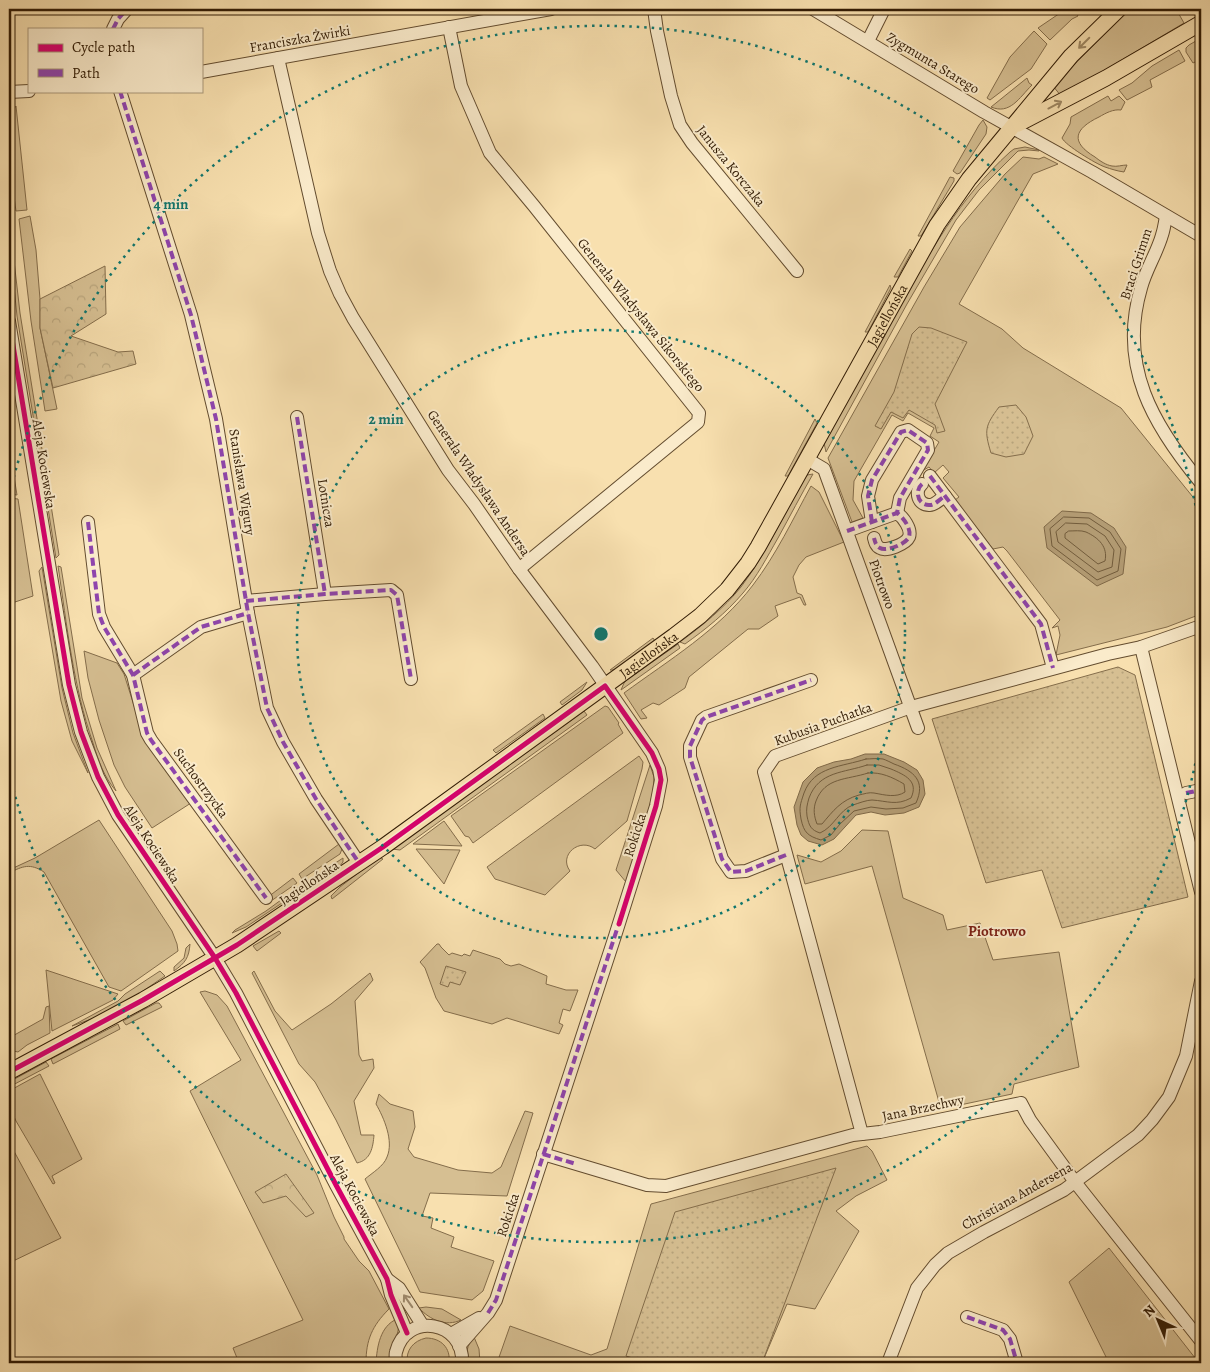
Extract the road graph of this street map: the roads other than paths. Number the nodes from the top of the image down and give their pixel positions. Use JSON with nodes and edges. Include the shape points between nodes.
{"nodes":[{"id":1,"x":127,"y":9,"type":"edge"},
{"id":2,"x":551,"y":9,"type":"edge"},
{"id":3,"x":654,"y":9,"type":"edge"},
{"id":4,"x":813,"y":9,"type":"edge"},
{"id":5,"x":884,"y":9,"type":"edge"},
{"id":6,"x":1119,"y":9,"type":"edge"},
{"id":7,"x":1201,"y":23,"type":"edge"},
{"id":8,"x":449,"y":26,"type":"junction"},
{"id":9,"x":114,"y":28,"type":"edge"},
{"id":10,"x":868,"y":41,"type":"junction"},
{"id":11,"x":278,"y":58,"type":"junction"},
{"id":12,"x":202,"y":72,"type":"edge"},
{"id":13,"x":28,"y":91,"type":"edge"},
{"id":14,"x":9,"y":92,"type":"edge"},
{"id":15,"x":120,"y":92,"type":"edge"},
{"id":16,"x":1012,"y":127,"type":"junction"},
{"id":17,"x":1092,"y":172,"type":"joint"},
{"id":18,"x":1166,"y":216,"type":"junction"},
{"id":19,"x":1201,"y":236,"type":"edge"},
{"id":20,"x":797,"y":271,"type":"dead end"},
{"id":21,"x":9,"y":321,"type":"edge"},
{"id":22,"x":297,"y":417,"type":"dead end"},
{"id":23,"x":807,"y":459,"type":"junction"},
{"id":24,"x":1201,"y":483,"type":"edge"},
{"id":25,"x":944,"y":496,"type":"junction"},
{"id":26,"x":897,"y":513,"type":"junction"},
{"id":27,"x":88,"y":522,"type":"dead end"},
{"id":28,"x":872,"y":522,"type":"junction"},
{"id":29,"x":847,"y":531,"type":"junction"},
{"id":30,"x":874,"y":538,"type":"dead end"},
{"id":31,"x":519,"y":569,"type":"junction"},
{"id":32,"x":325,"y":594,"type":"junction"},
{"id":33,"x":247,"y":607,"type":"junction"},
{"id":34,"x":1201,"y":626,"type":"edge"},
{"id":35,"x":1141,"y":647,"type":"junction"},
{"id":36,"x":1053,"y":668,"type":"junction"},
{"id":37,"x":133,"y":675,"type":"junction"},
{"id":38,"x":411,"y":679,"type":"dead end"},
{"id":39,"x":811,"y":680,"type":"dead end"},
{"id":40,"x":606,"y":686,"type":"junction"},
{"id":41,"x":911,"y":707,"type":"junction"},
{"id":42,"x":918,"y":728,"type":"dead end"},
{"id":43,"x":1201,"y":790,"type":"edge"},
{"id":44,"x":1186,"y":793,"type":"dead end"},
{"id":45,"x":786,"y":855,"type":"junction"},
{"id":46,"x":359,"y":863,"type":"junction"},
{"id":47,"x":1201,"y":892,"type":"edge"},
{"id":48,"x":266,"y":898,"type":"dead end"},
{"id":49,"x":216,"y":958,"type":"junction"},
{"id":50,"x":1201,"y":981,"type":"edge"},
{"id":51,"x":9,"y":1072,"type":"edge"},
{"id":52,"x":862,"y":1134,"type":"junction"},
{"id":53,"x":543,"y":1154,"type":"junction"},
{"id":54,"x":1075,"y":1182,"type":"junction"},
{"id":55,"x":388,"y":1279,"type":"junction"},
{"id":56,"x":488,"y":1313,"type":"junction"},
{"id":57,"x":968,"y":1317,"type":"dead end"},
{"id":58,"x":423,"y":1326,"type":"junction"},
{"id":59,"x":407,"y":1333,"type":"junction"},
{"id":60,"x":1198,"y":1333,"type":"edge"},
{"id":61,"x":450,"y":1334,"type":"junction"},
{"id":62,"x":460,"y":1346,"type":"junction"},
{"id":63,"x":396,"y":1363,"type":"edge"},
{"id":64,"x":462,"y":1363,"type":"edge"},
{"id":65,"x":888,"y":1363,"type":"edge"},
{"id":66,"x":1017,"y":1363,"type":"edge"}],
"edges":[{"from":1,"to":9,"type":"street"},
{"from":2,"to":8,"type":"street","name":"Franciszka Żwirki"},
{"from":3,"to":20,"type":"street","name":"Janusza Korczaka","via":[[680,125]]},
{"from":4,"to":10,"type":"street","name":"Zygmunta Starego"},
{"from":5,"to":10,"type":"street"},
{"from":6,"to":16,"type":"main road","name":"Jagiellońska","one_way":true,"via":[[1071,56]]},
{"from":16,"to":7,"type":"main road","name":"Jagiellońska","one_way":true},
{"from":8,"to":11,"type":"street","name":"Franciszka Żwirki"},
{"from":8,"to":31,"type":"street","name":"Generała Władysława Sikorskiego","via":[[461,86],[490,153],[700,413],[698,422]]},
{"from":10,"to":16,"type":"street","name":"Zygmunta Starego"},
{"from":11,"to":12,"type":"street","name":"Franciszka Żwirki"},
{"from":11,"to":31,"type":"street","name":"Generała Władysława Andersa","via":[[318,233],[340,294],[448,470]]},
{"from":13,"to":14,"type":"street"},
{"from":15,"to":33,"type":"street","name":"Stanisława Wigury","via":[[191,315],[212,400]]},
{"from":16,"to":17,"type":"street","name":"Zygmunta Starego"},
{"from":16,"to":23,"type":"main road","name":"Jagiellońska","via":[[969,179],[937,225]]},
{"from":17,"to":18,"type":"street","name":"Braci Grimm"},
{"from":18,"to":19,"type":"street","name":"Braci Grimm"},
{"from":18,"to":24,"type":"street","name":"Braci Grimm","via":[[1137,305],[1135,359],[1143,393],[1153,414],[1170,444]]},
{"from":21,"to":49,"type":"street","name":"Aleja Kociewska","via":[[69,685],[81,732],[98,777],[118,815]]},
{"from":22,"to":32,"type":"street","name":"Lotnicza"},
{"from":23,"to":29,"type":"street","name":"Piotrowo","via":[[824,469]]},
{"from":23,"to":40,"type":"main road","name":"Jagiellońska","via":[[758,547],[727,590],[700,616]]},
{"from":25,"to":25,"type":"street","via":[[929,505],[920,501],[917,494],[926,480]]},
{"from":25,"to":36,"type":"street","via":[[1041,624]]},
{"from":26,"to":28,"type":"street"},
{"from":26,"to":28,"type":"street","via":[[900,498],[928,450],[927,443],[908,430],[901,432],[872,480],[868,496]]},
{"from":26,"to":30,"type":"street","via":[[909,531],[906,541],[886,550],[878,546]]},
{"from":27,"to":37,"type":"street","name":"Suchostrzycka","via":[[99,614]]},
{"from":28,"to":29,"type":"street"},
{"from":29,"to":41,"type":"street","name":"Piotrowo"},
{"from":31,"to":40,"type":"street","name":"Generała Władysława Andersa"},
{"from":32,"to":33,"type":"street"},
{"from":32,"to":38,"type":"street","via":[[391,590],[397,595]]},
{"from":33,"to":37,"type":"street","via":[[201,627]]},
{"from":33,"to":46,"type":"street","name":"Stanisława Wigury","via":[[267,708],[316,799]]},
{"from":34,"to":35,"type":"street","name":"Kubusia Puchatka"},
{"from":35,"to":36,"type":"street","name":"Kubusia Puchatka"},
{"from":35,"to":47,"type":"street"},
{"from":36,"to":41,"type":"street","name":"Kubusia Puchatka"},
{"from":37,"to":48,"type":"street","name":"Suchostrzycka","via":[[151,740]]},
{"from":39,"to":45,"type":"street","via":[[706,717],[690,746],[690,757],[722,859],[731,872],[746,871]]},
{"from":40,"to":46,"type":"main road","name":"Jagiellońska"},
{"from":40,"to":53,"type":"street","name":"Rokicka","via":[[652,753],[660,780],[656,806]]},
{"from":41,"to":42,"type":"street","name":"Piotrowo"},
{"from":41,"to":45,"type":"street","name":"Kubusia Puchatka","via":[[775,756],[764,772]]},
{"from":43,"to":44,"type":"street"},
{"from":45,"to":52,"type":"street","name":"Kubusia Puchatka"},
{"from":46,"to":49,"type":"main road","name":"Jagiellońska"},
{"from":49,"to":51,"type":"main road","name":"Jagiellońska"},
{"from":49,"to":55,"type":"street","name":"Aleja Kociewska"},
{"from":50,"to":54,"type":"street","name":"Christiana Andersena","via":[[1186,1056],[1169,1097],[1138,1135]]},
{"from":52,"to":53,"type":"street","name":"Jana Brzechwy","via":[[666,1186],[647,1185]]},
{"from":52,"to":54,"type":"street","name":"Jana Brzechwy","via":[[1022,1103],[1030,1120]]},
{"from":53,"to":56,"type":"street","name":"Rokicka","via":[[496,1300]]},
{"from":54,"to":60,"type":"street","name":"Jana Brzechwy"},
{"from":54,"to":65,"type":"street","name":"Christiana Andersena","via":[[948,1253],[935,1265],[918,1288]]},
{"from":58,"to":55,"type":"street","name":"Aleja Kociewska","one_way":true,"via":[[399,1288]]},
{"from":55,"to":59,"type":"street","name":"Aleja Kociewska"},
{"from":56,"to":61,"type":"street"},
{"from":56,"to":62,"type":"street","name":"Rokicka"},
{"from":57,"to":66,"type":"street","via":[[1003,1330],[1010,1339]]},
{"from":58,"to":59,"type":"street"},
{"from":58,"to":61,"type":"street","via":[[442,1328]]},
{"from":59,"to":63,"type":"street","via":[[396,1352]]},
{"from":61,"to":62,"type":"street"},
{"from":62,"to":64,"type":"street"}]}
